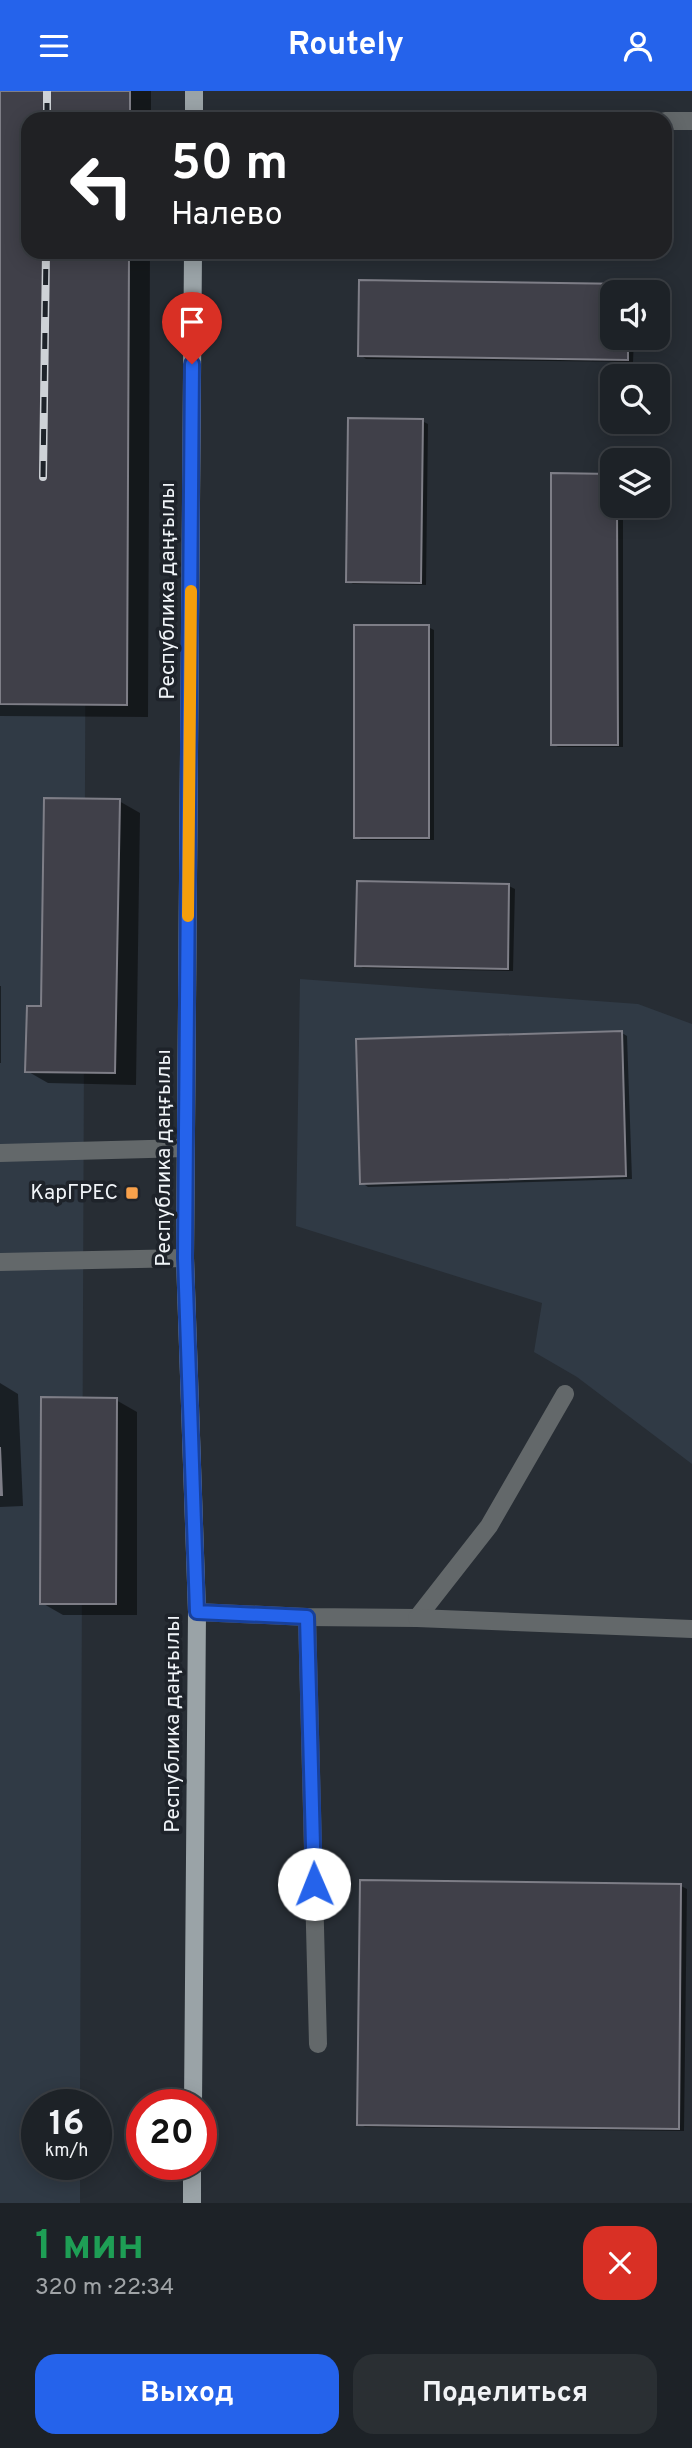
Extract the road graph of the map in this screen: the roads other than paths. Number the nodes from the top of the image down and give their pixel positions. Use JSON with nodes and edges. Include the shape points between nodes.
{"nodes":[{"id":1,"x":194,"y":91,"type":"edge"},
{"id":2,"x":194,"y":112,"type":"edge"},
{"id":3,"x":672,"y":121,"type":"edge"},
{"id":4,"x":692,"y":121,"type":"edge"},
{"id":5,"x":193,"y":259,"type":"edge"},
{"id":6,"x":186,"y":1148,"type":"junction"},
{"id":7,"x":0,"y":1153,"type":"edge"},
{"id":8,"x":185,"y":1258,"type":"junction"},
{"id":9,"x":0,"y":1262,"type":"edge"},
{"id":10,"x":565,"y":1394,"type":"dead end"},
{"id":11,"x":197,"y":1612,"type":"junction"},
{"id":12,"x":307,"y":1617,"type":"junction"},
{"id":13,"x":417,"y":1618,"type":"junction"},
{"id":14,"x":692,"y":1629,"type":"edge"},
{"id":15,"x":318,"y":2044,"type":"dead end"},
{"id":16,"x":193,"y":2089,"type":"edge"},
{"id":17,"x":192,"y":2180,"type":"edge"},
{"id":18,"x":192,"y":2203,"type":"edge"}],
"edges":[{"from":1,"to":2,"type":"main road"},
{"from":3,"to":4,"type":"street"},
{"from":5,"to":6,"type":"main road","name":"Республика даңғылы"},
{"from":6,"to":7,"type":"street"},
{"from":6,"to":8,"type":"main road","name":"Республика даңғылы"},
{"from":8,"to":9,"type":"street"},
{"from":8,"to":11,"type":"main road","name":"Республика даңғылы"},
{"from":10,"to":13,"type":"street","via":[[489,1526]]},
{"from":11,"to":12,"type":"street"},
{"from":11,"to":16,"type":"main road","name":"Республика даңғылы"},
{"from":12,"to":13,"type":"street"},
{"from":12,"to":15,"type":"street"},
{"from":13,"to":14,"type":"street"},
{"from":17,"to":18,"type":"main road"}]}
